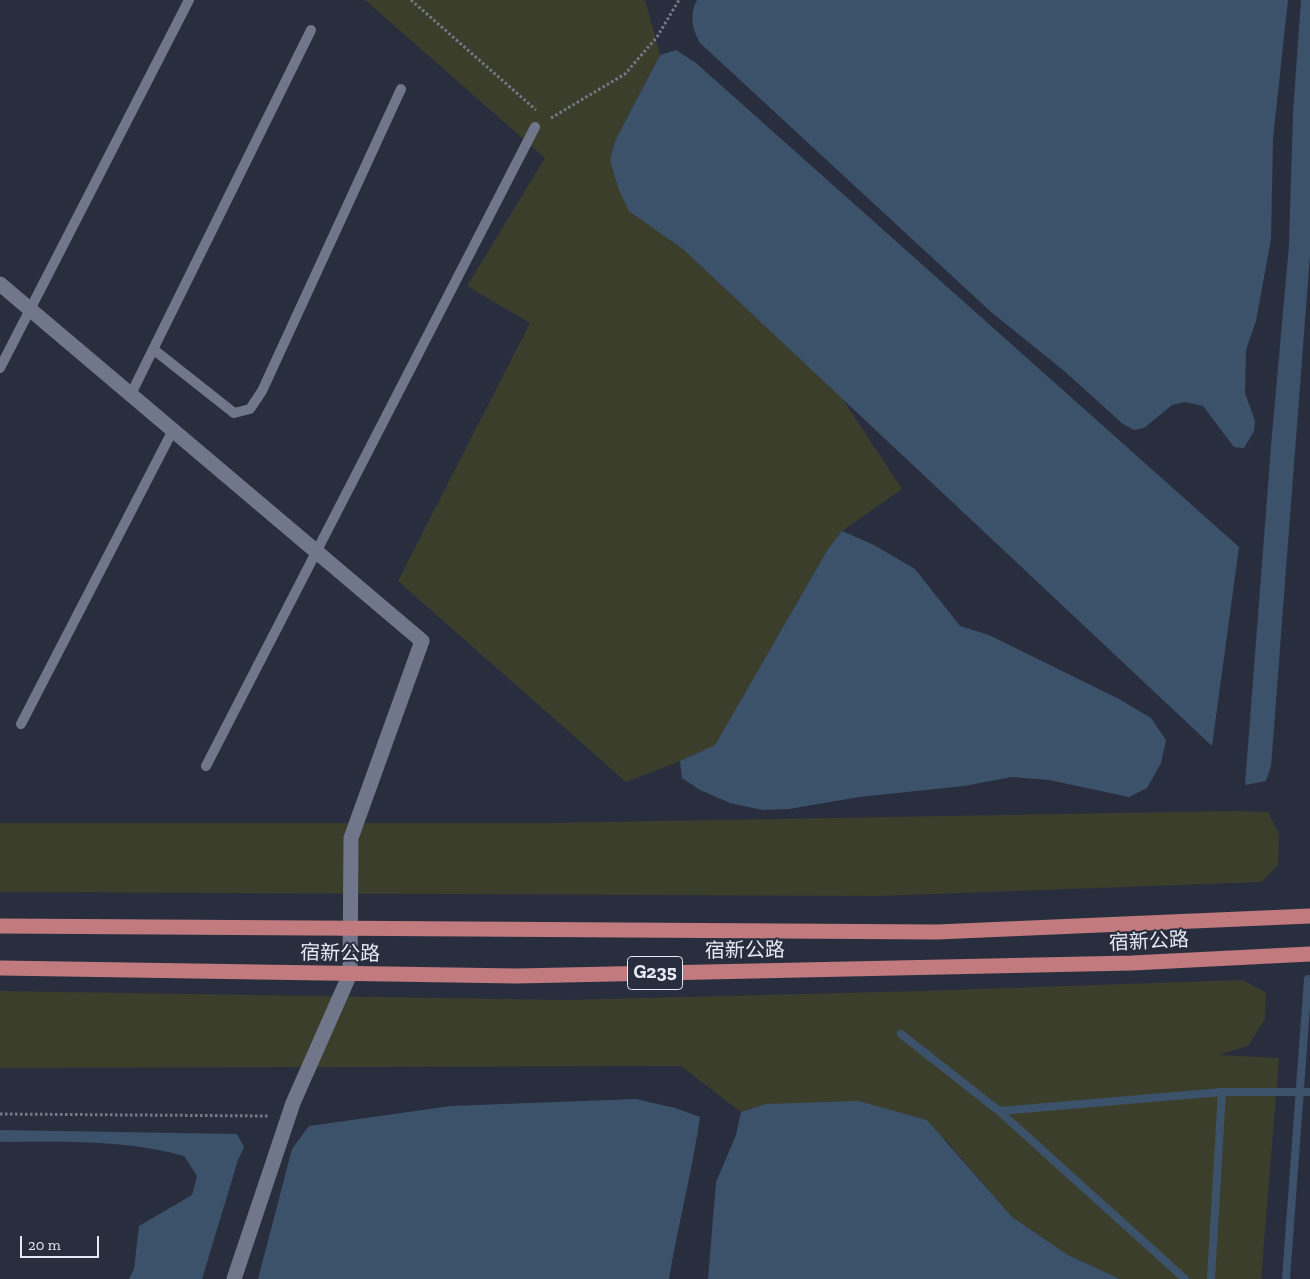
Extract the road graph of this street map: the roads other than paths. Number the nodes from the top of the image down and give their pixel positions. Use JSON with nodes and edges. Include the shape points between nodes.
{"nodes":[{"id":1,"x":188,"y":0,"type":"edge"},
{"id":2,"x":312,"y":30,"type":"dead end"},
{"id":3,"x":401,"y":88,"type":"dead end"},
{"id":4,"x":535,"y":127,"type":"road end"},
{"id":5,"x":0,"y":284,"type":"edge"},
{"id":6,"x":30,"y":309,"type":"junction"},
{"id":7,"x":153,"y":349,"type":"junction"},
{"id":8,"x":0,"y":368,"type":"edge"},
{"id":9,"x":131,"y":394,"type":"junction"},
{"id":10,"x":173,"y":430,"type":"junction"},
{"id":11,"x":316,"y":552,"type":"junction"},
{"id":12,"x":21,"y":724,"type":"dead end"},
{"id":13,"x":206,"y":766,"type":"dead end"},
{"id":14,"x":1310,"y":916,"type":"edge"},
{"id":15,"x":0,"y":926,"type":"edge"},
{"id":16,"x":350,"y":929,"type":"junction"},
{"id":17,"x":1310,"y":954,"type":"edge"},
{"id":18,"x":0,"y":968,"type":"edge"},
{"id":19,"x":350,"y":974,"type":"junction"},
{"id":20,"x":234,"y":1279,"type":"edge"}],
"edges":[{"from":1,"to":6,"type":"lane"},
{"from":2,"to":7,"type":"lane"},
{"from":3,"to":7,"type":"lane","via":[[262,391],[250,408],[234,413]]},
{"from":4,"to":11,"type":"lane"},
{"from":5,"to":6,"type":"street"},
{"from":6,"to":8,"type":"lane"},
{"from":6,"to":9,"type":"street"},
{"from":7,"to":9,"type":"lane"},
{"from":9,"to":10,"type":"street"},
{"from":10,"to":11,"type":"street"},
{"from":10,"to":12,"type":"lane"},
{"from":11,"to":13,"type":"lane"},
{"from":11,"to":16,"type":"street","via":[[422,642],[351,838]]},
{"from":14,"to":16,"type":"highway","name":"宿新公路","via":[[937,932]]},
{"from":15,"to":16,"type":"highway","name":"宿新公路"},
{"from":16,"to":19,"type":"street"},
{"from":17,"to":19,"type":"highway","name":"宿新公路","number":"G235","via":[[1102,964],[517,976]]},
{"from":18,"to":19,"type":"highway","name":"宿新公路","number":"G235"},
{"from":19,"to":20,"type":"street","via":[[289,1116]]}]}
